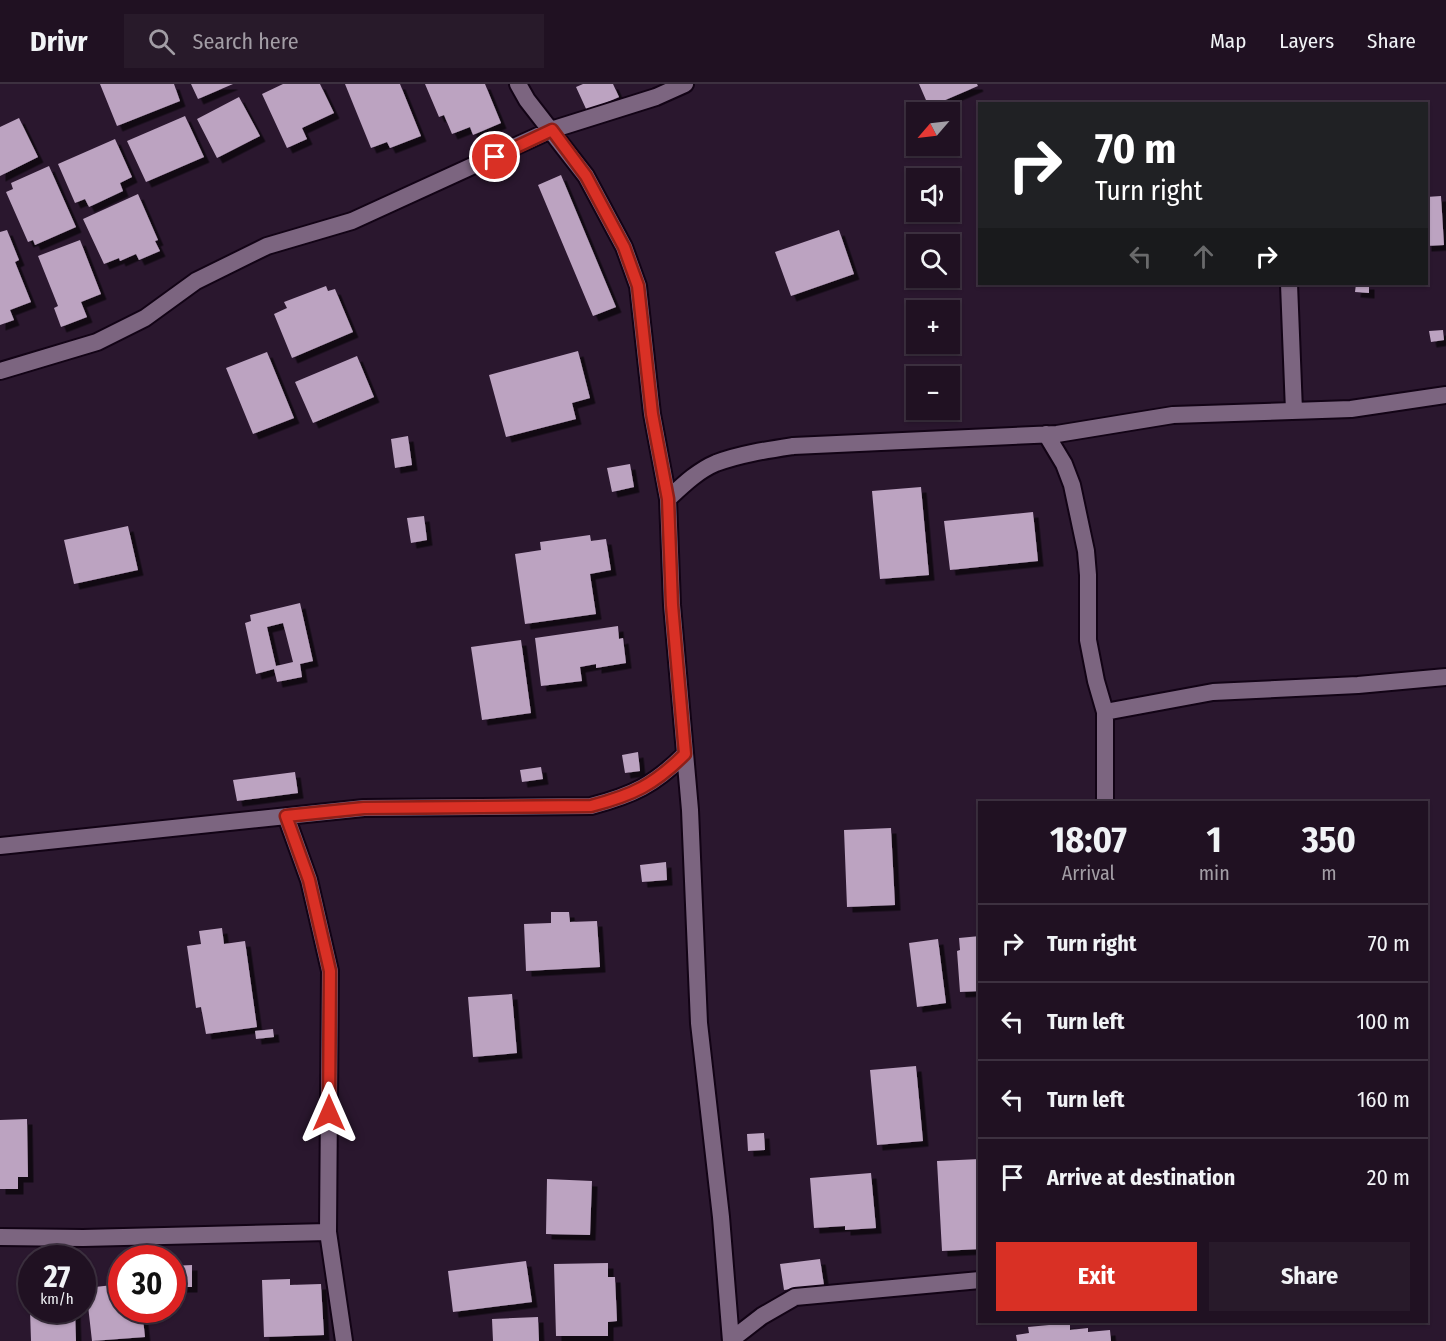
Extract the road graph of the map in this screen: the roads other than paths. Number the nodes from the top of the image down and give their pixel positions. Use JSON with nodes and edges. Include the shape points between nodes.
{"nodes":[{"id":1,"x":518,"y":84,"type":"edge"},
{"id":2,"x":685,"y":84,"type":"edge"},
{"id":3,"x":552,"y":130,"type":"junction"},
{"id":4,"x":1289,"y":285,"type":"edge"},
{"id":5,"x":0,"y":371,"type":"edge"},
{"id":6,"x":1446,"y":395,"type":"edge"},
{"id":7,"x":1294,"y":411,"type":"junction"},
{"id":8,"x":1046,"y":434,"type":"junction"},
{"id":9,"x":668,"y":499,"type":"junction"},
{"id":10,"x":1446,"y":677,"type":"edge"},
{"id":11,"x":1105,"y":712,"type":"junction"},
{"id":12,"x":685,"y":754,"type":"junction"},
{"id":13,"x":1105,"y":801,"type":"edge"},
{"id":14,"x":286,"y":816,"type":"junction"},
{"id":15,"x":0,"y":846,"type":"edge"},
{"id":16,"x":328,"y":1232,"type":"junction"},
{"id":17,"x":0,"y":1237,"type":"edge"},
{"id":18,"x":978,"y":1280,"type":"edge"},
{"id":19,"x":344,"y":1341,"type":"edge"},
{"id":20,"x":731,"y":1341,"type":"edge"}],
"edges":[{"from":1,"to":3,"type":"street"},
{"from":2,"to":3,"type":"street"},
{"from":3,"to":5,"type":"street","via":[[352,221],[234,260],[196,281],[145,318],[97,342]]},
{"from":3,"to":9,"type":"street","via":[[586,176],[624,247],[638,286],[652,414]]},
{"from":4,"to":7,"type":"street"},
{"from":6,"to":7,"type":"street","via":[[1351,409]]},
{"from":7,"to":8,"type":"street","via":[[1173,415]]},
{"from":8,"to":9,"type":"street","via":[[793,446],[750,453],[715,464]]},
{"from":8,"to":11,"type":"street","via":[[1072,485],[1086,551],[1088,640]]},
{"from":9,"to":12,"type":"street","via":[[672,605]]},
{"from":10,"to":11,"type":"street","via":[[1213,692]]},
{"from":11,"to":13,"type":"street"},
{"from":12,"to":14,"type":"street","via":[[649,785],[591,806],[364,808]]},
{"from":12,"to":20,"type":"street","via":[[699,1023]]},
{"from":14,"to":15,"type":"street"},
{"from":14,"to":16,"type":"street","via":[[309,880],[330,971]]},
{"from":16,"to":17,"type":"street"},
{"from":16,"to":19,"type":"street"},
{"from":18,"to":20,"type":"street","via":[[795,1297],[762,1316]]}]}
